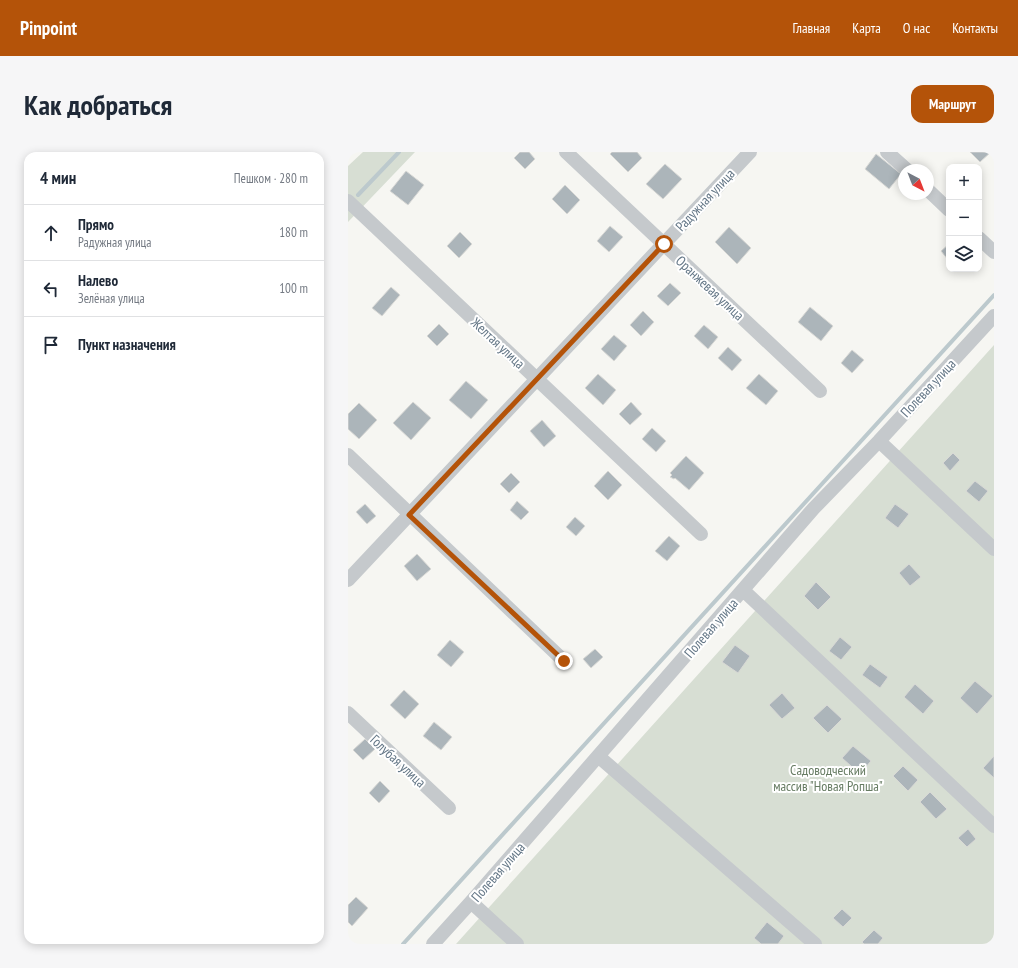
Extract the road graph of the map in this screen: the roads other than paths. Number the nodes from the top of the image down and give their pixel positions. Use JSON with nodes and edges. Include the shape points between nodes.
{"nodes":[{"id":1,"x":566,"y":152,"type":"edge"},
{"id":2,"x":750,"y":152,"type":"edge"},
{"id":3,"x":887,"y":152,"type":"edge"},
{"id":4,"x":900,"y":164,"type":"edge"},
{"id":5,"x":934,"y":196,"type":"edge"},
{"id":6,"x":348,"y":202,"type":"edge"},
{"id":7,"x":946,"y":207,"type":"edge"},
{"id":8,"x":982,"y":241,"type":"edge"},
{"id":9,"x":664,"y":244,"type":"junction"},
{"id":10,"x":994,"y":252,"type":"edge"},
{"id":11,"x":994,"y":316,"type":"edge"},
{"id":12,"x":537,"y":379,"type":"junction"},
{"id":13,"x":820,"y":391,"type":"dead end"},
{"id":14,"x":879,"y":441,"type":"junction"},
{"id":15,"x":348,"y":455,"type":"edge"},
{"id":16,"x":409,"y":515,"type":"junction"},
{"id":17,"x":701,"y":534,"type":"dead end"},
{"id":18,"x":994,"y":549,"type":"edge"},
{"id":19,"x":348,"y":580,"type":"edge"},
{"id":20,"x":743,"y":590,"type":"junction"},
{"id":21,"x":564,"y":661,"type":"dead end"},
{"id":22,"x":348,"y":713,"type":"edge"},
{"id":23,"x":598,"y":756,"type":"junction"},
{"id":24,"x":449,"y":808,"type":"dead end"},
{"id":25,"x":994,"y":826,"type":"edge"},
{"id":26,"x":471,"y":902,"type":"junction"},
{"id":27,"x":433,"y":944,"type":"edge"},
{"id":28,"x":517,"y":944,"type":"edge"},
{"id":29,"x":815,"y":944,"type":"edge"}],
"edges":[{"from":1,"to":9,"type":"street","name":"Оранжевая улица"},
{"from":2,"to":9,"type":"street","name":"Радужная улица"},
{"from":3,"to":4,"type":"street"},
{"from":5,"to":7,"type":"street"},
{"from":6,"to":12,"type":"street","name":"Желтая улица"},
{"from":8,"to":10,"type":"street"},
{"from":9,"to":12,"type":"street","name":"Радужная улица"},
{"from":9,"to":13,"type":"street","name":"Оранжевая улица"},
{"from":11,"to":14,"type":"street","name":"Полевая улица"},
{"from":12,"to":16,"type":"street","name":"Радужная улица"},
{"from":12,"to":17,"type":"street","name":"Желтая улица"},
{"from":14,"to":18,"type":"street"},
{"from":14,"to":20,"type":"street","name":"Полевая улица","via":[[814,508]]},
{"from":15,"to":16,"type":"street"},
{"from":16,"to":19,"type":"street","name":"Радужная улица"},
{"from":16,"to":21,"type":"street"},
{"from":20,"to":23,"type":"street","name":"Полевая улица"},
{"from":20,"to":25,"type":"street"},
{"from":22,"to":24,"type":"street","name":"Голубая улица"},
{"from":23,"to":26,"type":"street","name":"Полевая улица"},
{"from":23,"to":29,"type":"street"},
{"from":26,"to":27,"type":"street","name":"Полевая улица"},
{"from":26,"to":28,"type":"street"}]}
